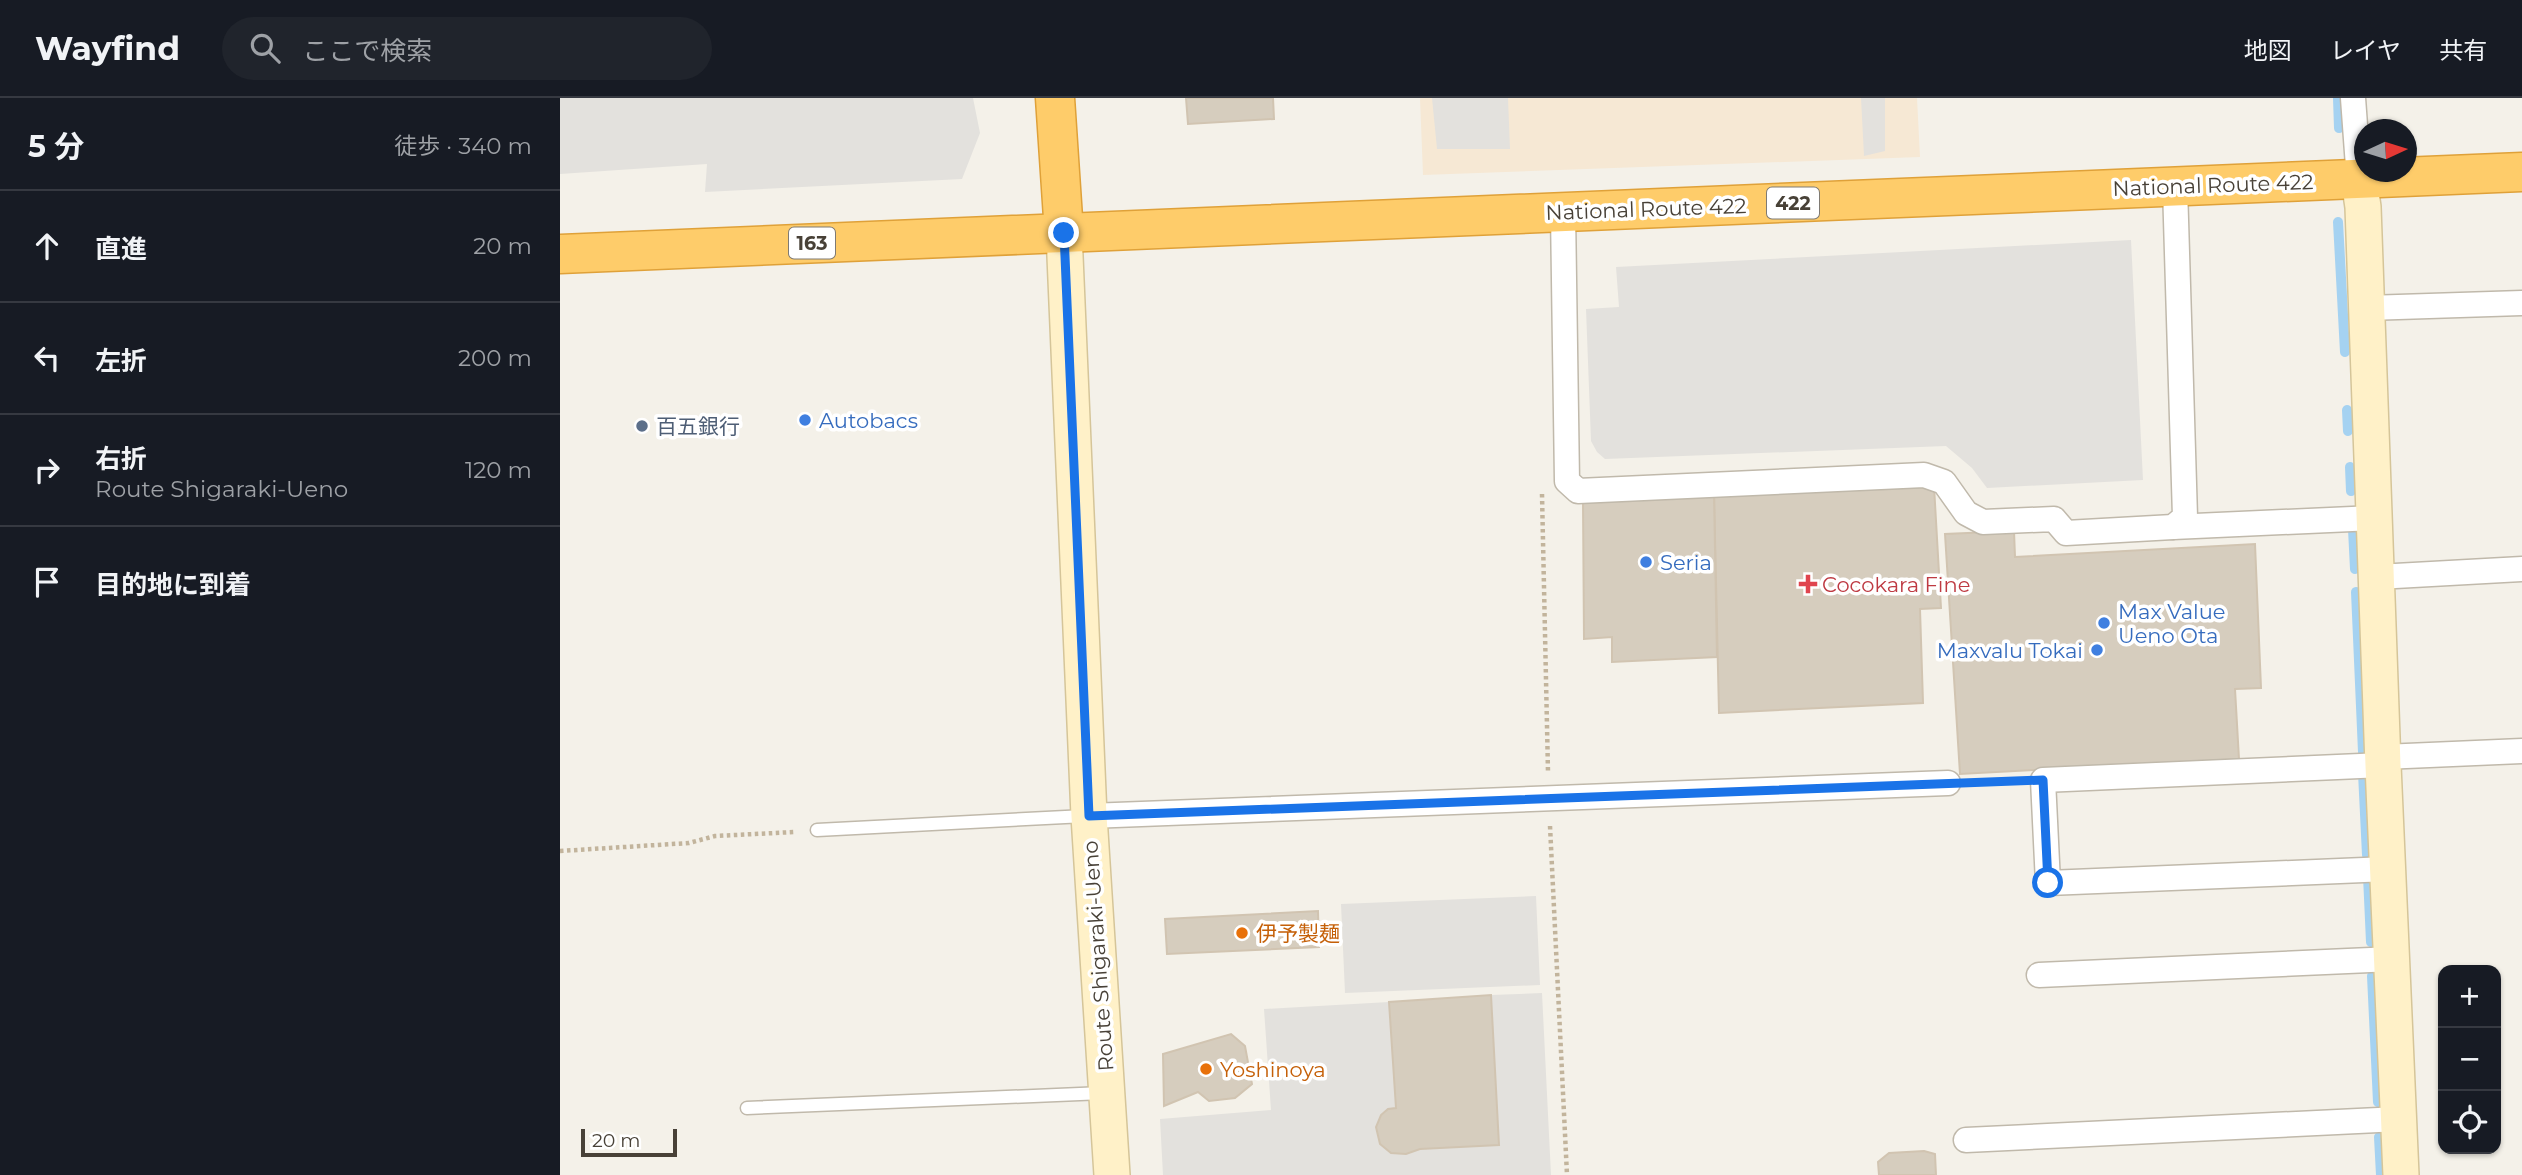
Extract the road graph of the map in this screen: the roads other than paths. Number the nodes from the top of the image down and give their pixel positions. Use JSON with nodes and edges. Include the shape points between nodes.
{"nodes":[{"id":1,"x":1055,"y":98,"type":"edge"},
{"id":2,"x":2353,"y":98,"type":"edge"},
{"id":3,"x":2355,"y":119,"type":"edge"},
{"id":4,"x":2522,"y":172,"type":"edge"},
{"id":5,"x":2417,"y":177,"type":"edge"},
{"id":6,"x":2354,"y":180,"type":"edge"},
{"id":7,"x":2359,"y":182,"type":"edge"},
{"id":8,"x":2175,"y":187,"type":"junction"},
{"id":9,"x":1563,"y":212,"type":"junction"},
{"id":10,"x":1064,"y":233,"type":"junction"},
{"id":11,"x":560,"y":254,"type":"edge"},
{"id":12,"x":2522,"y":303,"type":"edge"},
{"id":13,"x":2367,"y":308,"type":"junction"},
{"id":14,"x":2374,"y":518,"type":"junction"},
{"id":15,"x":2173,"y":527,"type":"junction"},
{"id":16,"x":2522,"y":569,"type":"edge"},
{"id":17,"x":2377,"y":577,"type":"junction"},
{"id":18,"x":2522,"y":751,"type":"edge"},
{"id":19,"x":2383,"y":761,"type":"junction"},
{"id":20,"x":1948,"y":783,"type":"road end"},
{"id":21,"x":1089,"y":816,"type":"junction"},
{"id":22,"x":817,"y":830,"type":"road end"},
{"id":23,"x":2388,"y":869,"type":"junction"},
{"id":24,"x":2393,"y":959,"type":"junction"},
{"id":25,"x":2039,"y":975,"type":"dead end"},
{"id":26,"x":1107,"y":1093,"type":"junction"},
{"id":27,"x":747,"y":1108,"type":"dead end"},
{"id":28,"x":2399,"y":1119,"type":"junction"},
{"id":29,"x":1966,"y":1140,"type":"dead end"},
{"id":30,"x":1112,"y":1175,"type":"edge"},
{"id":31,"x":2401,"y":1175,"type":"edge"}],
"edges":[{"from":1,"to":10,"type":"highway"},
{"from":2,"to":3,"type":"street"},
{"from":4,"to":5,"type":"highway","name":"National Route 422","number":"422"},
{"from":6,"to":8,"type":"highway","name":"National Route 422","number":"422"},
{"from":7,"to":13,"type":"street"},
{"from":8,"to":9,"type":"highway","name":"National Route 422","number":"422"},
{"from":8,"to":15,"type":"street","via":[[2185,517]]},
{"from":9,"to":10,"type":"highway","name":"National Route 422","number":"422"},
{"from":9,"to":15,"type":"street","via":[[1567,481],[1577,491],[1924,475],[1944,482],[1966,513],[1983,522],[2054,519],[2066,533]]},
{"from":10,"to":11,"type":"highway","number":"163"},
{"from":10,"to":21,"type":"street","name":"Route Shigaraki-Ueno"},
{"from":12,"to":13,"type":"street"},
{"from":13,"to":14,"type":"street"},
{"from":14,"to":15,"type":"street"},
{"from":14,"to":17,"type":"street"},
{"from":16,"to":17,"type":"street"},
{"from":17,"to":19,"type":"street"},
{"from":18,"to":19,"type":"street"},
{"from":19,"to":23,"type":"street"},
{"from":19,"to":23,"type":"street","via":[[2043,780],[2048,883]]},
{"from":20,"to":21,"type":"street"},
{"from":21,"to":22,"type":"lane"},
{"from":21,"to":26,"type":"street","name":"Route Shigaraki-Ueno"},
{"from":23,"to":24,"type":"street"},
{"from":24,"to":25,"type":"street"},
{"from":24,"to":28,"type":"street"},
{"from":26,"to":27,"type":"lane"},
{"from":26,"to":30,"type":"street","name":"Route Shigaraki-Ueno"},
{"from":28,"to":29,"type":"street"},
{"from":28,"to":31,"type":"street"}]}
